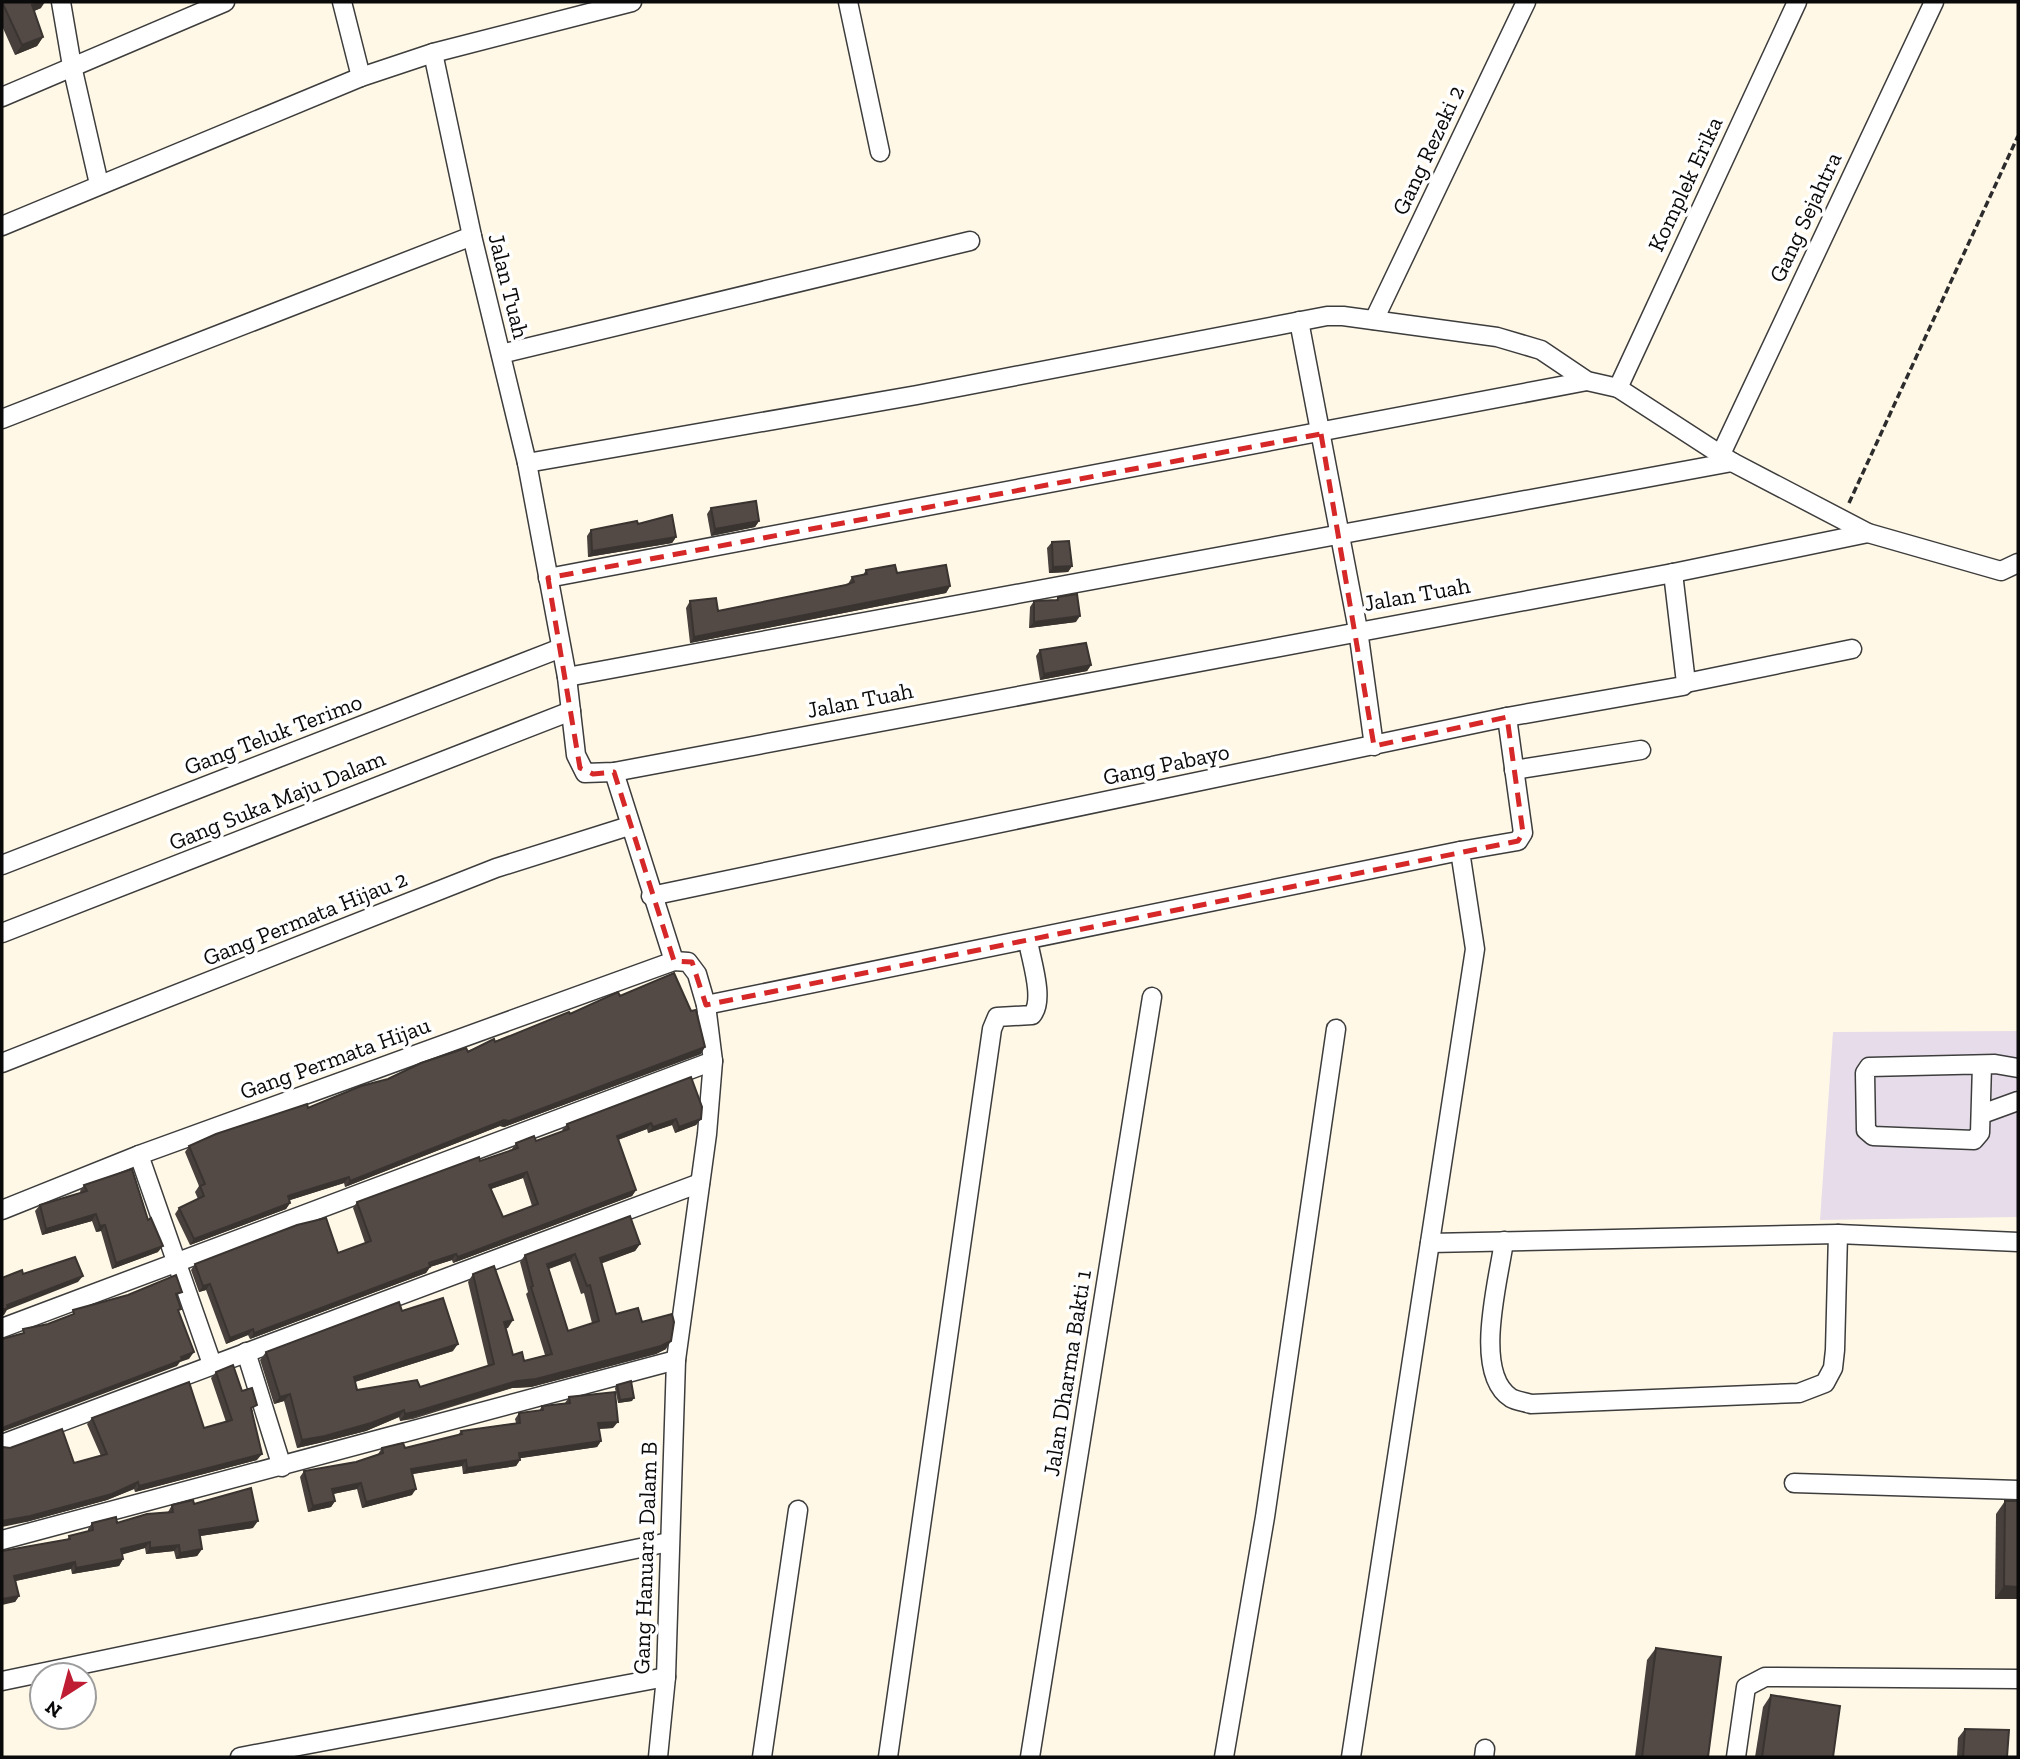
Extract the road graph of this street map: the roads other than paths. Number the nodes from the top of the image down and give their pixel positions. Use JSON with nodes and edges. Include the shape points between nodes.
{"nodes":[{"id":1,"x":61,"y":2,"type":"edge"},
{"id":2,"x":225,"y":2,"type":"edge"},
{"id":3,"x":342,"y":2,"type":"edge"},
{"id":4,"x":632,"y":2,"type":"edge"},
{"id":5,"x":848,"y":2,"type":"edge"},
{"id":6,"x":1526,"y":2,"type":"edge"},
{"id":7,"x":1797,"y":2,"type":"edge"},
{"id":8,"x":1934,"y":2,"type":"edge"},
{"id":9,"x":433,"y":53,"type":"junction"},
{"id":10,"x":72,"y":66,"type":"junction"},
{"id":11,"x":361,"y":77,"type":"junction"},
{"id":12,"x":2,"y":97,"type":"edge"},
{"id":13,"x":880,"y":152,"type":"dead end"},
{"id":14,"x":99,"y":184,"type":"junction"},
{"id":15,"x":2,"y":226,"type":"edge"},
{"id":16,"x":472,"y":236,"type":"junction"},
{"id":17,"x":970,"y":242,"type":"dead end"},
{"id":18,"x":1374,"y":320,"type":"junction"},
{"id":19,"x":1299,"y":321,"type":"junction"},
{"id":20,"x":501,"y":354,"type":"junction"},
{"id":21,"x":1587,"y":381,"type":"junction"},
{"id":22,"x":1618,"y":387,"type":"junction"},
{"id":23,"x":2,"y":419,"type":"edge"},
{"id":24,"x":1321,"y":433,"type":"junction"},
{"id":25,"x":1726,"y":458,"type":"junction"},
{"id":26,"x":527,"y":463,"type":"junction"},
{"id":27,"x":1338,"y":532,"type":"junction"},
{"id":28,"x":1868,"y":533,"type":"junction"},
{"id":29,"x":2018,"y":563,"type":"edge"},
{"id":30,"x":1673,"y":573,"type":"junction"},
{"id":31,"x":548,"y":578,"type":"junction"},
{"id":32,"x":1359,"y":630,"type":"junction"},
{"id":33,"x":561,"y":648,"type":"junction"},
{"id":34,"x":1852,"y":649,"type":"dead end"},
{"id":35,"x":567,"y":677,"type":"junction"},
{"id":36,"x":1686,"y":681,"type":"junction"},
{"id":37,"x":570,"y":711,"type":"junction"},
{"id":38,"x":1507,"y":717,"type":"junction"},
{"id":39,"x":1374,"y":746,"type":"junction"},
{"id":40,"x":1641,"y":750,"type":"dead end"},
{"id":41,"x":1514,"y":770,"type":"junction"},
{"id":42,"x":614,"y":772,"type":"junction"},
{"id":43,"x":629,"y":827,"type":"junction"},
{"id":44,"x":1460,"y":851,"type":"junction"},
{"id":45,"x":2,"y":865,"type":"edge"},
{"id":46,"x":651,"y":896,"type":"junction"},
{"id":47,"x":2,"y":933,"type":"edge"},
{"id":48,"x":1028,"y":941,"type":"junction"},
{"id":49,"x":681,"y":962,"type":"junction"},
{"id":50,"x":1152,"y":997,"type":"dead end"},
{"id":51,"x":706,"y":1005,"type":"junction"},
{"id":52,"x":1336,"y":1029,"type":"dead end"},
{"id":53,"x":713,"y":1061,"type":"junction"},
{"id":54,"x":2,"y":1063,"type":"edge"},
{"id":55,"x":1982,"y":1065,"type":"junction"},
{"id":56,"x":2018,"y":1068,"type":"edge"},
{"id":57,"x":2018,"y":1101,"type":"edge"},
{"id":58,"x":1982,"y":1114,"type":"junction"},
{"id":59,"x":139,"y":1155,"type":"junction"},
{"id":60,"x":700,"y":1183,"type":"junction"},
{"id":61,"x":2,"y":1210,"type":"edge"},
{"id":62,"x":1838,"y":1234,"type":"junction"},
{"id":63,"x":1504,"y":1241,"type":"junction"},
{"id":64,"x":2018,"y":1242,"type":"edge"},
{"id":65,"x":1430,"y":1243,"type":"junction"},
{"id":66,"x":176,"y":1261,"type":"junction"},
{"id":67,"x":2,"y":1328,"type":"edge"},
{"id":68,"x":246,"y":1352,"type":"junction"},
{"id":69,"x":676,"y":1360,"type":"junction"},
{"id":70,"x":212,"y":1364,"type":"junction"},
{"id":71,"x":2,"y":1444,"type":"edge"},
{"id":72,"x":282,"y":1467,"type":"junction"},
{"id":73,"x":1794,"y":1483,"type":"dead end"},
{"id":74,"x":2018,"y":1490,"type":"edge"},
{"id":75,"x":798,"y":1510,"type":"dead end"},
{"id":76,"x":2,"y":1540,"type":"edge"},
{"id":77,"x":669,"y":1542,"type":"junction"},
{"id":78,"x":666,"y":1677,"type":"junction"},
{"id":79,"x":2018,"y":1679,"type":"edge"},
{"id":80,"x":2,"y":1681,"type":"edge"},
{"id":81,"x":240,"y":1757,"type":"edge"},
{"id":82,"x":658,"y":1757,"type":"edge"},
{"id":83,"x":762,"y":1757,"type":"edge"},
{"id":84,"x":888,"y":1757,"type":"edge"},
{"id":85,"x":1030,"y":1757,"type":"edge"},
{"id":86,"x":1224,"y":1757,"type":"edge"},
{"id":87,"x":1351,"y":1757,"type":"edge"},
{"id":88,"x":1736,"y":1757,"type":"edge"}],
"edges":[{"from":1,"to":10,"type":"street"},
{"from":2,"to":10,"type":"street"},
{"from":3,"to":11,"type":"street"},
{"from":4,"to":9,"type":"street"},
{"from":5,"to":13,"type":"street"},
{"from":6,"to":18,"type":"street","name":"Gang Rezeki 2"},
{"from":7,"to":22,"type":"street","name":"Komplek Erika"},
{"from":8,"to":25,"type":"street","name":"Gang Sejahtra"},
{"from":9,"to":11,"type":"street"},
{"from":9,"to":16,"type":"street","name":"Jalan Tuah"},
{"from":10,"to":12,"type":"street"},
{"from":10,"to":14,"type":"street"},
{"from":11,"to":14,"type":"street"},
{"from":14,"to":15,"type":"street"},
{"from":16,"to":20,"type":"street","name":"Jalan Tuah"},
{"from":16,"to":23,"type":"street"},
{"from":17,"to":20,"type":"street"},
{"from":18,"to":19,"type":"street","via":[[1327,316]]},
{"from":18,"to":21,"type":"street","via":[[1497,337],[1541,350]]},
{"from":19,"to":24,"type":"street"},
{"from":19,"to":26,"type":"street","via":[[917,395]]},
{"from":20,"to":26,"type":"street","name":"Jalan Tuah"},
{"from":21,"to":22,"type":"street"},
{"from":21,"to":24,"type":"street"},
{"from":22,"to":25,"type":"street"},
{"from":24,"to":27,"type":"street"},
{"from":24,"to":31,"type":"street"},
{"from":25,"to":27,"type":"street"},
{"from":25,"to":28,"type":"street"},
{"from":26,"to":31,"type":"street","name":"Jalan Tuah"},
{"from":27,"to":32,"type":"street"},
{"from":27,"to":35,"type":"street"},
{"from":28,"to":29,"type":"street","via":[[2001,572]]},
{"from":28,"to":30,"type":"street","name":"Jalan Tuah"},
{"from":30,"to":32,"type":"street","name":"Jalan Tuah"},
{"from":30,"to":36,"type":"street"},
{"from":31,"to":33,"type":"street","name":"Jalan Tuah"},
{"from":32,"to":39,"type":"street"},
{"from":32,"to":42,"type":"street","name":"Jalan Tuah"},
{"from":33,"to":35,"type":"street","name":"Jalan Tuah"},
{"from":33,"to":45,"type":"street","name":"Gang Teluk Terimo"},
{"from":34,"to":36,"type":"street","name":"Gang Pabayo"},
{"from":35,"to":37,"type":"street","name":"Jalan Tuah"},
{"from":36,"to":38,"type":"street","name":"Gang Pabayo","via":[[1683,687]]},
{"from":37,"to":42,"type":"street","name":"Jalan Tuah","via":[[580,768],[593,775]]},
{"from":37,"to":47,"type":"street","name":"Gang Suka Maju Dalam"},
{"from":38,"to":39,"type":"street","name":"Gang Pabayo"},
{"from":38,"to":41,"type":"street"},
{"from":39,"to":46,"type":"street","name":"Gang Pabayo"},
{"from":40,"to":41,"type":"street"},
{"from":41,"to":44,"type":"street","via":[[1522,837]]},
{"from":42,"to":43,"type":"street","name":"Gang Hanuara Dalam B"},
{"from":43,"to":46,"type":"street","name":"Gang Hanuara Dalam B"},
{"from":43,"to":54,"type":"street","name":"Gang Permata Hijau 2","via":[[496,867]]},
{"from":44,"to":48,"type":"street"},
{"from":44,"to":65,"type":"street","via":[[1475,949]]},
{"from":46,"to":49,"type":"street","name":"Gang Hanuara Dalam B"},
{"from":48,"to":51,"type":"street"},
{"from":48,"to":84,"type":"street","via":[[1038,998],[1036,1012],[997,1017],[992,1030]]},
{"from":49,"to":51,"type":"street","name":"Gang Hanuara Dalam B","via":[[697,974]]},
{"from":49,"to":59,"type":"street","name":"Gang Permata Hijau"},
{"from":50,"to":85,"type":"street","name":"Jalan Dharma Bakti 1"},
{"from":51,"to":53,"type":"street","name":"Gang Hanuara Dalam B"},
{"from":52,"to":86,"type":"street","via":[[1267,1504]]},
{"from":53,"to":60,"type":"street","name":"Gang Hanuara Dalam B"},
{"from":53,"to":66,"type":"street"},
{"from":55,"to":56,"type":"street"},
{"from":55,"to":58,"type":"street"},
{"from":55,"to":58,"type":"street","via":[[1869,1068],[1866,1130],[1873,1136],[1974,1140],[1980,1133]]},
{"from":57,"to":58,"type":"street"},
{"from":59,"to":61,"type":"street","name":"Gang Permata Hijau"},
{"from":59,"to":66,"type":"street"},
{"from":60,"to":68,"type":"street"},
{"from":60,"to":69,"type":"street","name":"Gang Hanuara Dalam B"},
{"from":62,"to":63,"type":"street"},
{"from":62,"to":63,"type":"street","via":[[1835,1350],[1825,1383],[1799,1393],[1531,1404],[1511,1398],[1500,1386],[1489,1352]]},
{"from":62,"to":64,"type":"street"},
{"from":63,"to":65,"type":"street"},
{"from":65,"to":87,"type":"street"},
{"from":66,"to":67,"type":"street"},
{"from":66,"to":70,"type":"street"},
{"from":68,"to":70,"type":"street"},
{"from":68,"to":72,"type":"street"},
{"from":69,"to":72,"type":"street"},
{"from":69,"to":77,"type":"street","name":"Gang Hanuara Dalam B"},
{"from":70,"to":71,"type":"street"},
{"from":72,"to":76,"type":"street"},
{"from":73,"to":74,"type":"street"},
{"from":75,"to":83,"type":"street"},
{"from":77,"to":78,"type":"street","name":"Gang Hanuara Dalam B"},
{"from":77,"to":80,"type":"street"},
{"from":78,"to":81,"type":"street"},
{"from":78,"to":82,"type":"street","name":"Gang Hanuara Dalam B"},
{"from":79,"to":88,"type":"street","via":[[1765,1677],[1746,1687]]}]}
